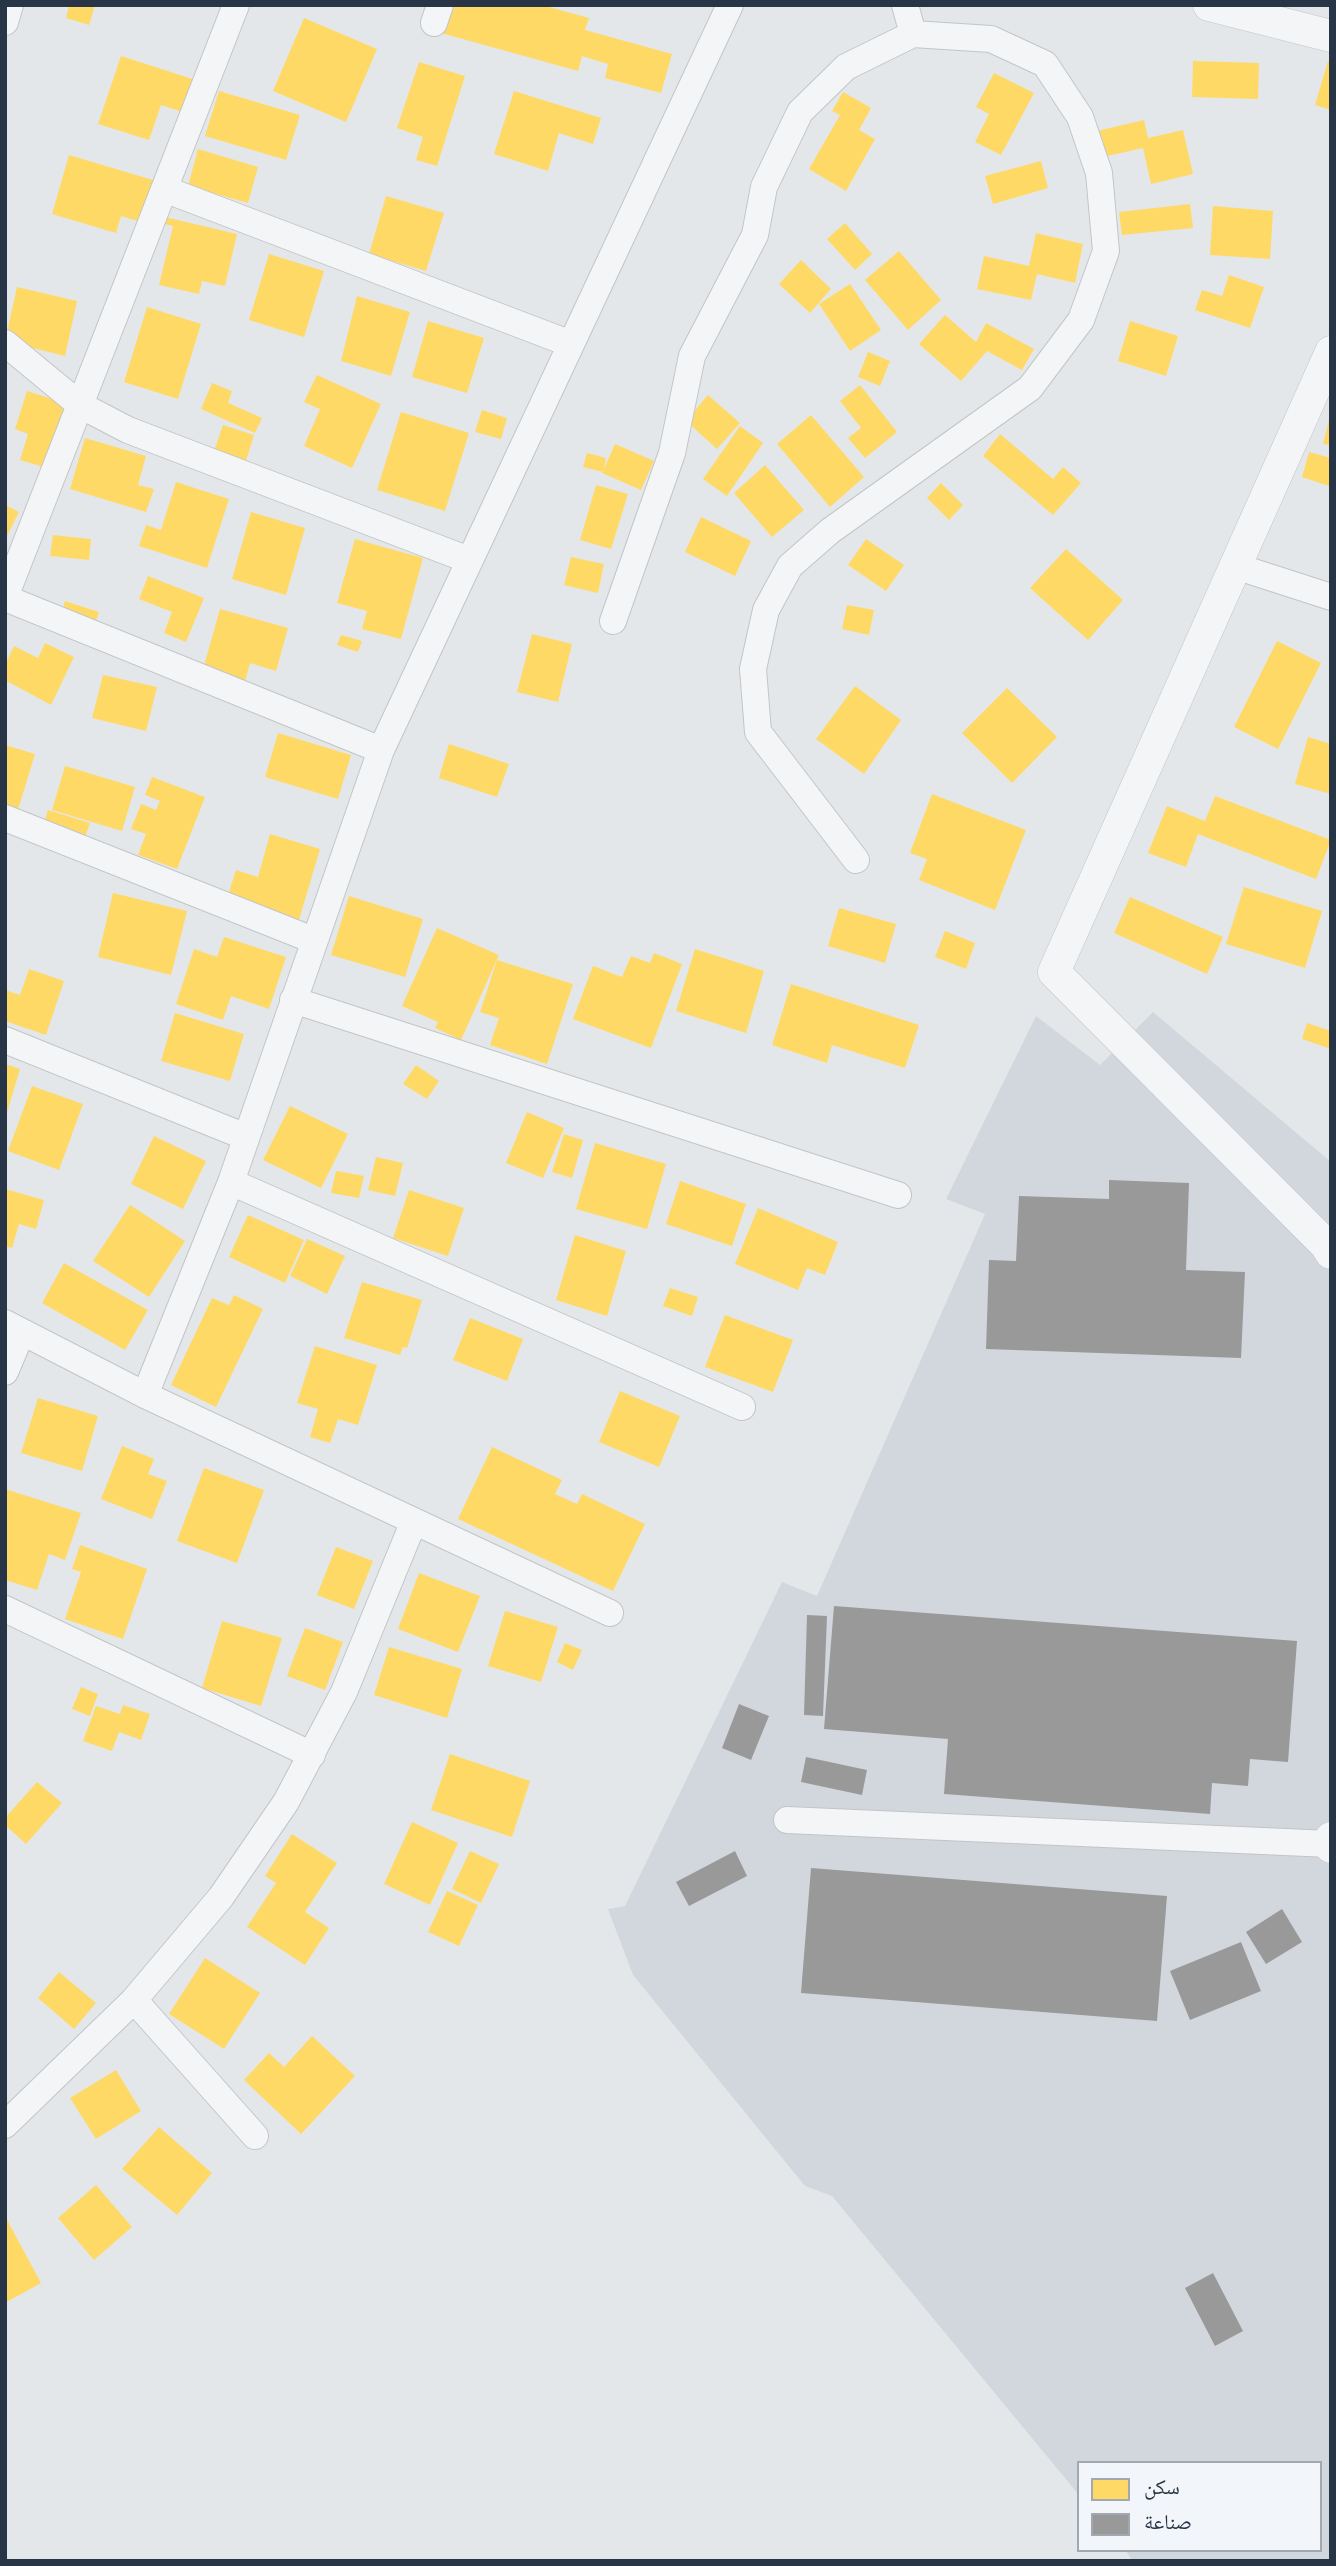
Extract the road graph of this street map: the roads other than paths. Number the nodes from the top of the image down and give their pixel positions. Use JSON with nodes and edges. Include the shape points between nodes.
{"nodes":[{"id":1,"x":10,"y":5,"type":"edge"},
{"id":2,"x":236,"y":5,"type":"edge"},
{"id":3,"x":730,"y":5,"type":"edge"},
{"id":4,"x":905,"y":5,"type":"edge"},
{"id":5,"x":1214,"y":6,"type":"edge"},
{"id":6,"x":5,"y":22,"type":"edge"},
{"id":7,"x":913,"y":34,"type":"junction"},
{"id":8,"x":1331,"y":36,"type":"edge"},
{"id":9,"x":164,"y":189,"type":"junction"},
{"id":10,"x":5,"y":343,"type":"edge"},
{"id":11,"x":571,"y":344,"type":"junction"},
{"id":12,"x":1331,"y":352,"type":"edge"},
{"id":13,"x":80,"y":405,"type":"junction"},
{"id":14,"x":469,"y":560,"type":"junction"},
{"id":15,"x":1236,"y":566,"type":"junction"},
{"id":16,"x":1331,"y":597,"type":"edge"},
{"id":17,"x":5,"y":598,"type":"edge"},
{"id":18,"x":613,"y":621,"type":"dead end"},
{"id":19,"x":381,"y":750,"type":"junction"},
{"id":20,"x":5,"y":818,"type":"edge"},
{"id":21,"x":856,"y":860,"type":"dead end"},
{"id":22,"x":313,"y":940,"type":"junction"},
{"id":23,"x":293,"y":1000,"type":"junction"},
{"id":24,"x":5,"y":1040,"type":"edge"},
{"id":25,"x":246,"y":1137,"type":"junction"},
{"id":26,"x":231,"y":1182,"type":"junction"},
{"id":27,"x":898,"y":1195,"type":"dead end"},
{"id":28,"x":1331,"y":1253,"type":"edge"},
{"id":29,"x":13,"y":1327,"type":"edge"},
{"id":30,"x":5,"y":1372,"type":"edge"},
{"id":31,"x":145,"y":1395,"type":"junction"},
{"id":32,"x":742,"y":1407,"type":"dead end"},
{"id":33,"x":414,"y":1521,"type":"junction"},
{"id":34,"x":5,"y":1609,"type":"edge"},
{"id":35,"x":610,"y":1613,"type":"dead end"},
{"id":36,"x":312,"y":1755,"type":"junction"},
{"id":37,"x":787,"y":1820,"type":"dead end"},
{"id":38,"x":1331,"y":1838,"type":"edge"},
{"id":39,"x":1331,"y":1846,"type":"edge"},
{"id":40,"x":134,"y":2000,"type":"junction"},
{"id":41,"x":5,"y":2125,"type":"edge"},
{"id":42,"x":255,"y":2136,"type":"dead end"}],
"edges":[{"from":1,"to":6,"type":"street"},
{"from":2,"to":9,"type":"street"},
{"from":3,"to":11,"type":"street"},
{"from":4,"to":7,"type":"street"},
{"from":5,"to":8,"type":"street"},
{"from":7,"to":18,"type":"street","via":[[846,67],[800,113],[764,187],[755,235],[692,356],[672,453]]},
{"from":7,"to":21,"type":"street","via":[[991,40],[1045,65],[1080,117],[1099,173],[1106,251],[1081,320],[1030,388],[830,531],[790,566],[766,610],[752,669],[758,732]]},
{"from":9,"to":11,"type":"street"},
{"from":9,"to":13,"type":"street"},
{"from":10,"to":13,"type":"street"},
{"from":11,"to":14,"type":"street"},
{"from":12,"to":15,"type":"street"},
{"from":13,"to":14,"type":"street","via":[[128,430]]},
{"from":13,"to":17,"type":"street"},
{"from":14,"to":19,"type":"street"},
{"from":15,"to":16,"type":"street"},
{"from":15,"to":28,"type":"street","via":[[1054,972]]},
{"from":17,"to":19,"type":"street"},
{"from":19,"to":22,"type":"street"},
{"from":20,"to":22,"type":"street"},
{"from":22,"to":23,"type":"street"},
{"from":23,"to":25,"type":"street"},
{"from":23,"to":27,"type":"street"},
{"from":24,"to":25,"type":"street"},
{"from":25,"to":26,"type":"street"},
{"from":26,"to":31,"type":"street"},
{"from":26,"to":32,"type":"street"},
{"from":29,"to":30,"type":"street"},
{"from":29,"to":31,"type":"street"},
{"from":31,"to":33,"type":"street"},
{"from":33,"to":35,"type":"street"},
{"from":33,"to":36,"type":"street","via":[[344,1692]]},
{"from":34,"to":36,"type":"street"},
{"from":36,"to":40,"type":"street","via":[[286,1802],[221,1896]]},
{"from":37,"to":39,"type":"street"},
{"from":38,"to":39,"type":"street"},
{"from":40,"to":41,"type":"street"},
{"from":40,"to":42,"type":"street"}]}
